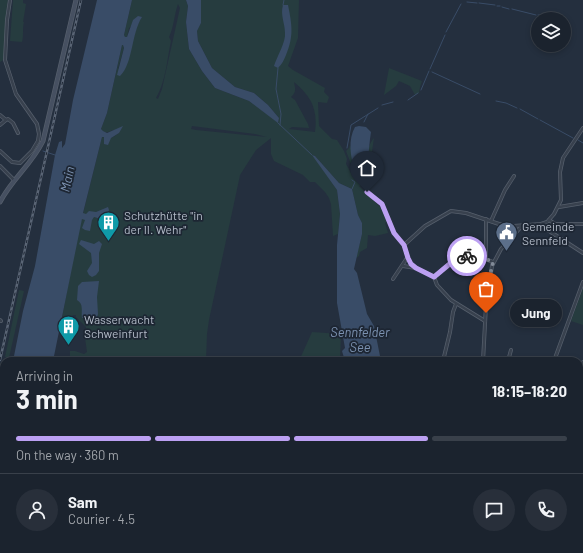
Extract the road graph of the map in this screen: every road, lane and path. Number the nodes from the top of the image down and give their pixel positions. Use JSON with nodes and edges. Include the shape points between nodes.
{"nodes":[{"id":1,"x":10,"y":0,"type":"edge"},
{"id":2,"x":76,"y":0,"type":"edge"},
{"id":3,"x":0,"y":115,"type":"edge"},
{"id":4,"x":6,"y":120,"type":"junction"},
{"id":5,"x":0,"y":125,"type":"edge"},
{"id":6,"x":583,"y":128,"type":"edge"},
{"id":7,"x":18,"y":133,"type":"dead end"},
{"id":8,"x":0,"y":151,"type":"edge"},
{"id":9,"x":0,"y":166,"type":"edge"},
{"id":10,"x":514,"y":176,"type":"dead end"},
{"id":11,"x":14,"y":180,"type":"junction"},
{"id":12,"x":367,"y":192,"type":"dead end"},
{"id":13,"x":0,"y":202,"type":"edge"},
{"id":14,"x":583,"y":203,"type":"edge"},
{"id":15,"x":559,"y":207,"type":"junction"},
{"id":16,"x":486,"y":219,"type":"junction"},
{"id":17,"x":549,"y":220,"type":"junction"},
{"id":18,"x":491,"y":221,"type":"junction"},
{"id":19,"x":541,"y":224,"type":"junction"},
{"id":20,"x":583,"y":224,"type":"edge"},
{"id":21,"x":522,"y":226,"type":"junction"},
{"id":22,"x":404,"y":245,"type":"junction"},
{"id":23,"x":583,"y":253,"type":"edge"},
{"id":24,"x":408,"y":258,"type":"junction"},
{"id":25,"x":486,"y":259,"type":"junction"},
{"id":26,"x":493,"y":262,"type":"junction"},
{"id":27,"x":403,"y":266,"type":"junction"},
{"id":28,"x":416,"y":268,"type":"junction"},
{"id":29,"x":434,"y":277,"type":"junction"},
{"id":30,"x":393,"y":279,"type":"dead end"},
{"id":31,"x":583,"y":282,"type":"edge"},
{"id":32,"x":456,"y":304,"type":"junction"},
{"id":33,"x":485,"y":321,"type":"junction"},
{"id":34,"x":511,"y":350,"type":"dead end"},
{"id":35,"x":444,"y":357,"type":"edge"},
{"id":36,"x":483,"y":357,"type":"edge"},
{"id":37,"x":509,"y":357,"type":"edge"},
{"id":38,"x":555,"y":357,"type":"edge"}],
"edges":[{"from":1,"to":8,"type":"street","via":[[6,60],[16,94],[38,126],[39,137],[36,145],[18,164]]},
{"from":2,"to":11,"type":"main road","via":[[43,141],[37,153]]},
{"from":3,"to":4,"type":"street"},
{"from":4,"to":5,"type":"street"},
{"from":4,"to":7,"type":"street","via":[[8,118],[12,121]]},
{"from":6,"to":15,"type":"street","via":[[563,158],[560,172],[562,195]]},
{"from":9,"to":11,"type":"street"},
{"from":10,"to":18,"type":"street"},
{"from":11,"to":13,"type":"main road"},
{"from":12,"to":22,"type":"street","via":[[382,204],[394,233]]},
{"from":14,"to":15,"type":"street"},
{"from":15,"to":17,"type":"street"},
{"from":16,"to":18,"type":"street"},
{"from":16,"to":22,"type":"street","via":[[451,211],[425,226]]},
{"from":16,"to":25,"type":"street"},
{"from":17,"to":19,"type":"street"},
{"from":17,"to":20,"type":"street","via":[[555,224]]},
{"from":18,"to":21,"type":"street"},
{"from":19,"to":21,"type":"street"},
{"from":19,"to":23,"type":"street","via":[[546,230]]},
{"from":21,"to":26,"type":"street"},
{"from":22,"to":24,"type":"street"},
{"from":24,"to":27,"type":"street"},
{"from":24,"to":28,"type":"street"},
{"from":25,"to":26,"type":"street"},
{"from":25,"to":29,"type":"street","via":[[458,257]]},
{"from":26,"to":33,"type":"street"},
{"from":27,"to":28,"type":"street"},
{"from":27,"to":30,"type":"street"},
{"from":28,"to":29,"type":"street"},
{"from":29,"to":32,"type":"street","via":[[444,294]]},
{"from":31,"to":38,"type":"street"},
{"from":32,"to":33,"type":"street"},
{"from":32,"to":35,"type":"street"},
{"from":33,"to":36,"type":"street"},
{"from":34,"to":37,"type":"street"}]}
